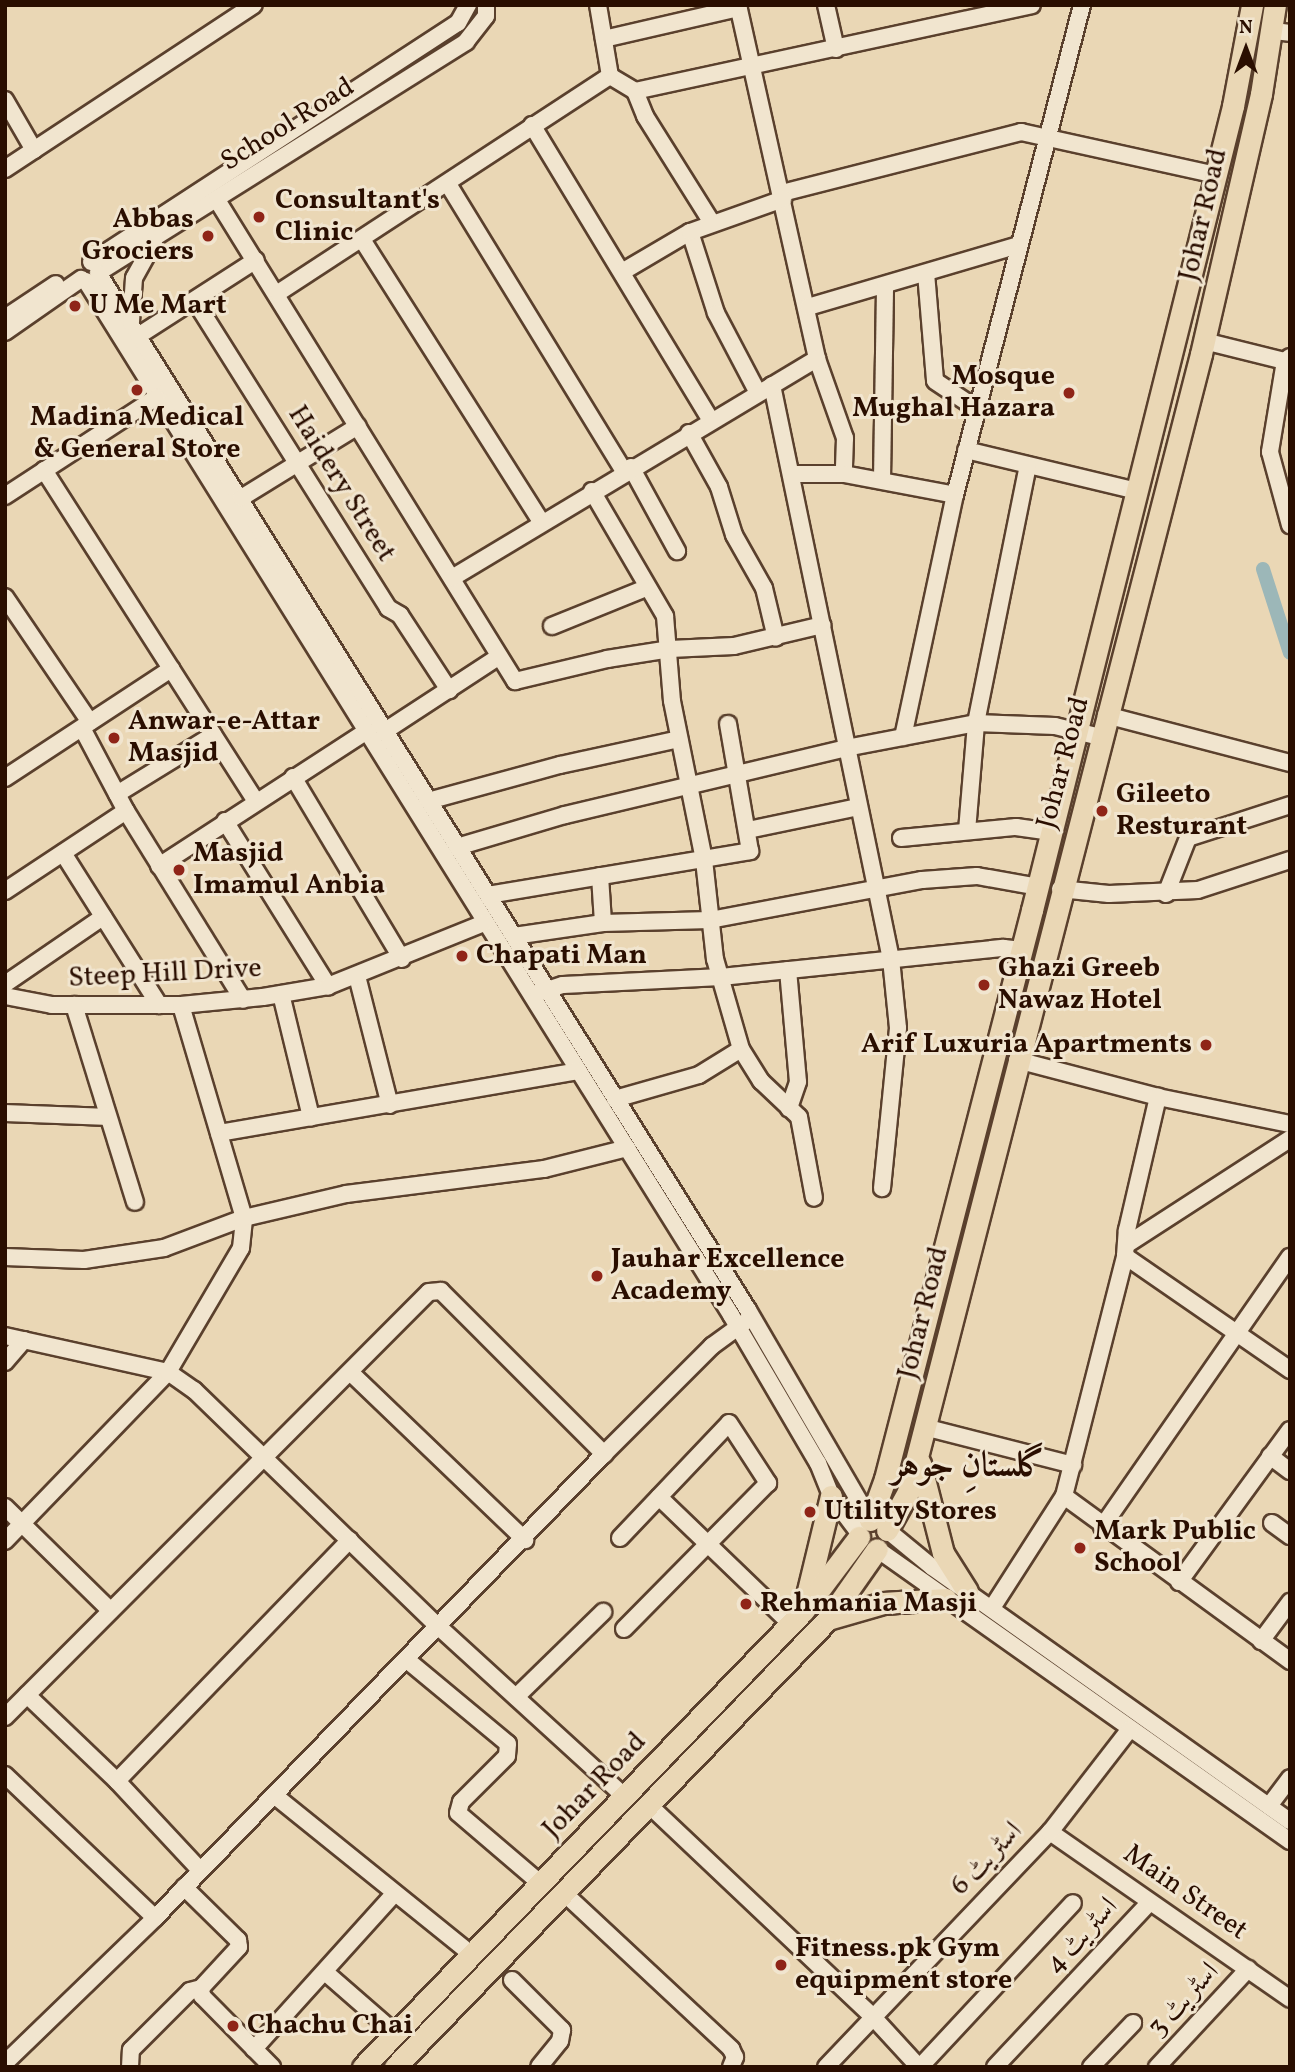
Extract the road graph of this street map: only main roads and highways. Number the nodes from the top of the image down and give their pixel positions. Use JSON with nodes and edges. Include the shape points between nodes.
{"nodes":[{"id":1,"x":1252,"y":5,"type":"edge"},
{"id":2,"x":1275,"y":5,"type":"edge"},
{"id":3,"x":1282,"y":32,"type":"edge"},
{"id":4,"x":918,"y":1450,"type":"junction"},
{"id":5,"x":831,"y":1496,"type":"road end"},
{"id":6,"x":870,"y":1534,"type":"junction"},
{"id":7,"x":967,"y":1591,"type":"road end"},
{"id":8,"x":946,"y":1598,"type":"road end"},
{"id":9,"x":797,"y":1617,"type":"junction"},
{"id":10,"x":828,"y":1619,"type":"junction"},
{"id":11,"x":363,"y":2067,"type":"edge"},
{"id":12,"x":395,"y":2067,"type":"edge"}],
"edges":[{"from":1,"to":6,"type":"main road","name":"Johar Road","via":[[1216,175],[1077,732]]},
{"from":2,"to":3,"type":"main road","name":"Johar Road"},
{"from":3,"to":4,"type":"main road","name":"Johar Road"},
{"from":4,"to":6,"type":"main road","name":"Johar Road","via":[[908,1492]]},
{"from":4,"to":7,"type":"main road","via":[[932,1523],[943,1553]]},
{"from":5,"to":9,"type":"main road"},
{"from":6,"to":9,"type":"main road","name":"Johar Road"},
{"from":6,"to":10,"type":"main road","name":"Johar Road"},
{"from":8,"to":10,"type":"main road","via":[[883,1603]]},
{"from":9,"to":11,"type":"main road","name":"Johar Road"},
{"from":10,"to":12,"type":"main road","name":"Johar Road"}]}
